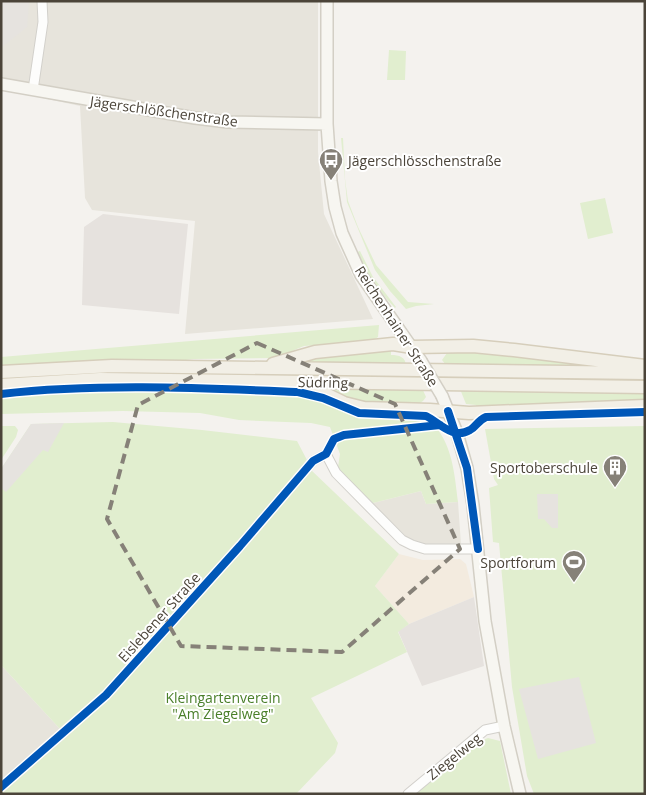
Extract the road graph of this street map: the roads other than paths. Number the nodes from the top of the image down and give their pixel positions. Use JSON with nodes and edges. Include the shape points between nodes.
{"nodes":[{"id":1,"x":42,"y":1,"type":"edge"},
{"id":2,"x":327,"y":1,"type":"edge"},
{"id":3,"x":1,"y":84,"type":"edge"},
{"id":4,"x":33,"y":90,"type":"junction"},
{"id":5,"x":327,"y":124,"type":"junction"},
{"id":6,"x":412,"y":347,"type":"junction"},
{"id":7,"x":645,"y":366,"type":"edge"},
{"id":8,"x":257,"y":368,"type":"junction"},
{"id":9,"x":1,"y":372,"type":"edge"},
{"id":10,"x":645,"y":373,"type":"edge"},
{"id":11,"x":297,"y":382,"type":"junction"},
{"id":12,"x":1,"y":385,"type":"edge"},
{"id":13,"x":645,"y":387,"type":"edge"},
{"id":14,"x":645,"y":406,"type":"edge"},
{"id":15,"x":448,"y":412,"type":"junction"},
{"id":16,"x":478,"y":549,"type":"junction"},
{"id":17,"x":504,"y":726,"type":"junction"},
{"id":18,"x":1,"y":787,"type":"edge"},
{"id":19,"x":408,"y":794,"type":"edge"},
{"id":20,"x":520,"y":794,"type":"edge"}],
"edges":[{"from":1,"to":4,"type":"street","via":[[43,22]]},
{"from":2,"to":5,"type":"main road","name":"Reichenhainer Straße"},
{"from":3,"to":4,"type":"main road","name":"Jägerschlößchenstraße"},
{"from":4,"to":5,"type":"main road","name":"Jägerschlößchenstraße","via":[[228,122]]},
{"from":5,"to":6,"type":"main road","name":"Reichenhainer Straße","via":[[332,195],[342,233],[364,280]]},
{"from":6,"to":7,"type":"main road","via":[[473,346]]},
{"from":6,"to":8,"type":"main road","via":[[393,344],[315,352]]},
{"from":6,"to":15,"type":"main road","name":"Reichenhainer Straße","bridge":true,"via":[[442,396]]},
{"from":8,"to":9,"type":"main road","name":"Südring","via":[[88,367]]},
{"from":8,"to":10,"type":"main road","name":"Südring"},
{"from":11,"to":12,"type":"main road","name":"Südring","via":[[100,380]]},
{"from":11,"to":13,"type":"main road","name":"Südring"},
{"from":11,"to":15,"type":"main road","via":[[357,407]]},
{"from":14,"to":15,"type":"main road"},
{"from":15,"to":16,"type":"main road","name":"Reichenhainer Straße","via":[[467,468]]},
{"from":16,"to":17,"type":"main road","name":"Reichenhainer Straße","via":[[485,621]]},
{"from":16,"to":18,"type":"street","name":"Eislebener Straße","via":[[434,550],[402,540],[342,480],[326,454],[313,460],[106,694]]},
{"from":17,"to":19,"type":"street","name":"Ziegelweg","via":[[485,730]]},
{"from":17,"to":20,"type":"main road","name":"Reichenhainer Straße"}]}
